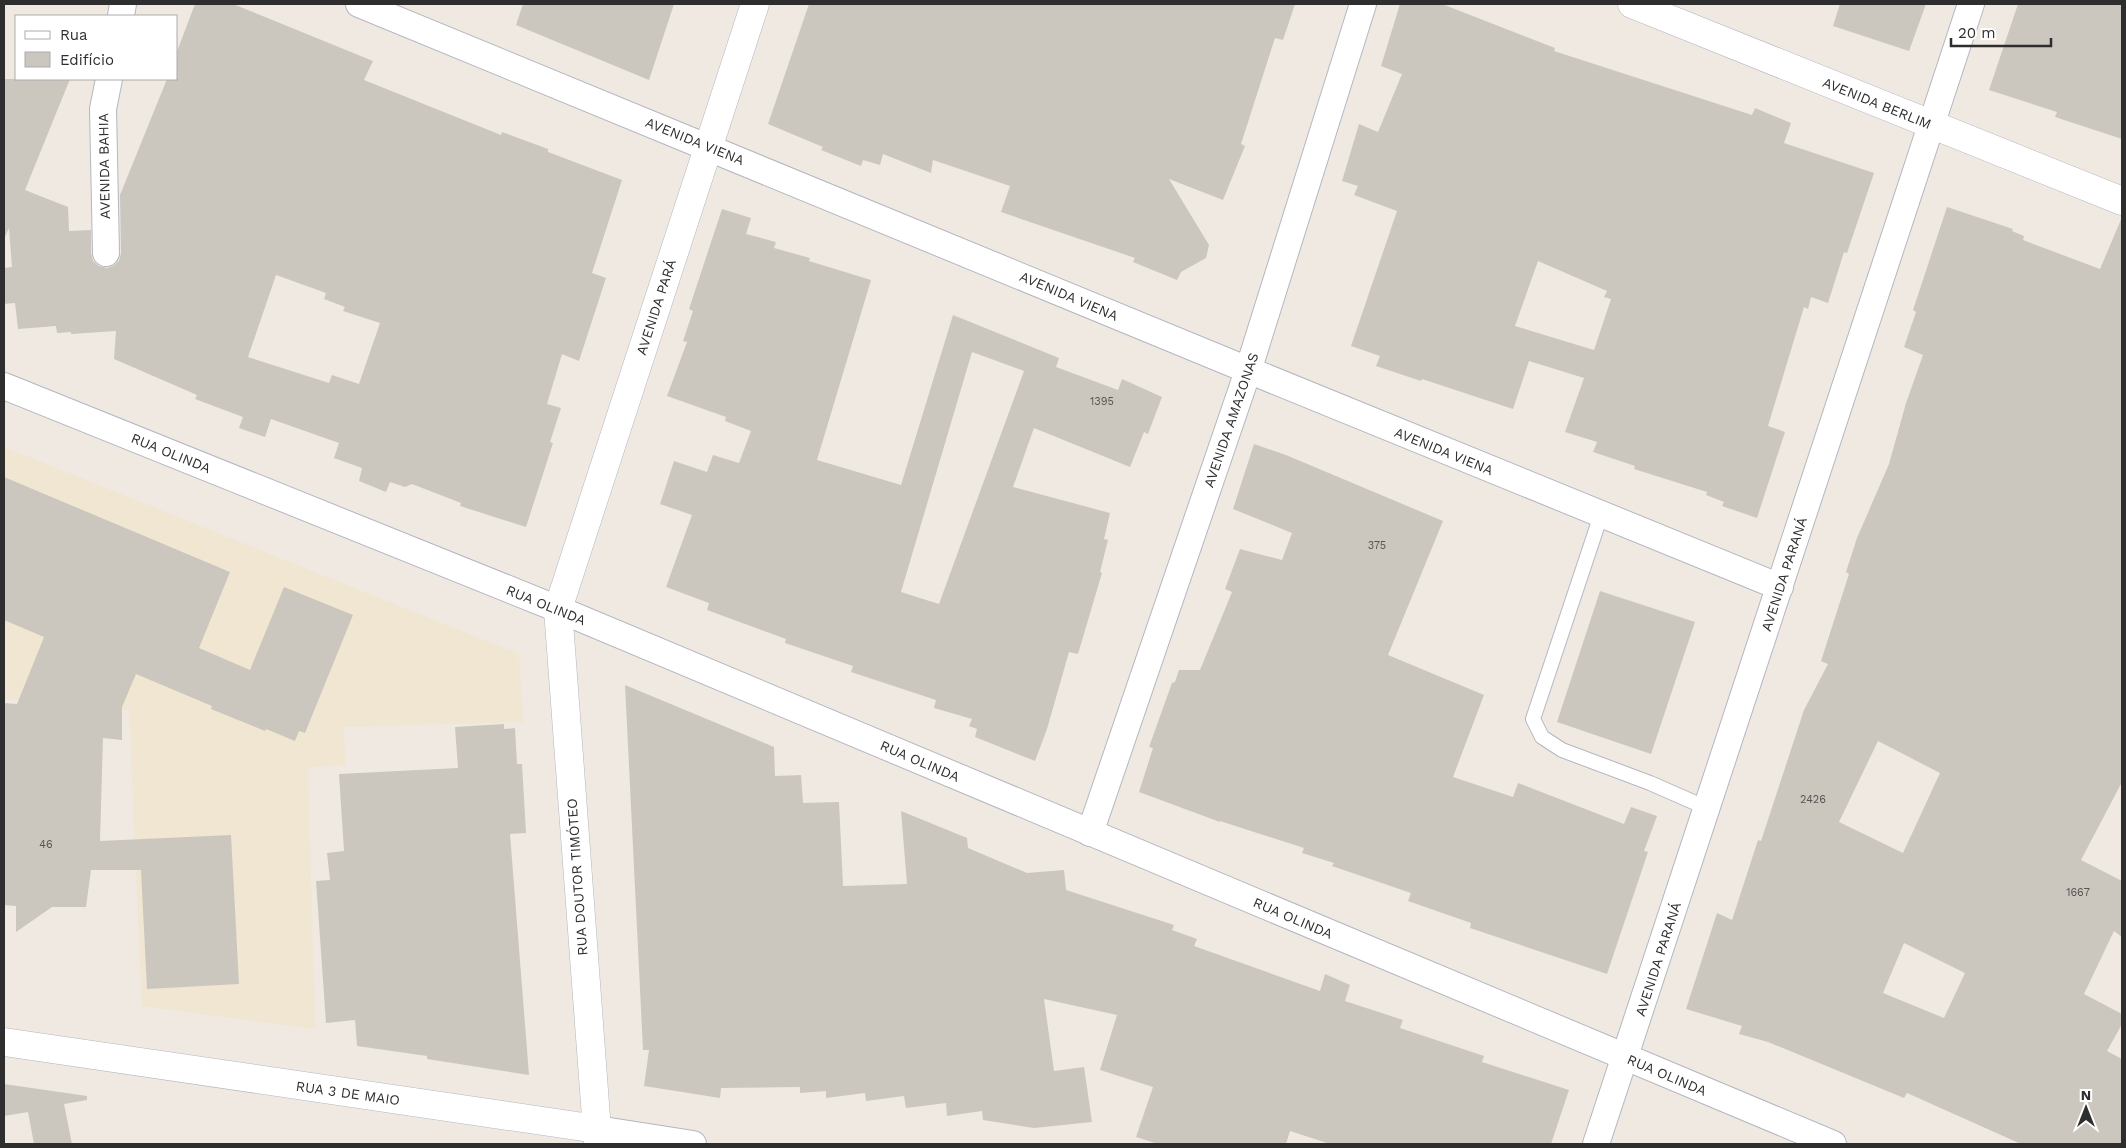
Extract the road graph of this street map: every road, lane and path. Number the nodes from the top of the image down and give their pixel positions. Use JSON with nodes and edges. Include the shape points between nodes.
{"nodes":[{"id":1,"x":359,"y":4,"type":"edge"},
{"id":2,"x":755,"y":4,"type":"edge"},
{"id":3,"x":1363,"y":4,"type":"edge"},
{"id":4,"x":1632,"y":4,"type":"edge"},
{"id":5,"x":1971,"y":4,"type":"edge"},
{"id":6,"x":108,"y":80,"type":"edge"},
{"id":7,"x":1932,"y":125,"type":"junction"},
{"id":8,"x":708,"y":146,"type":"junction"},
{"id":9,"x":2122,"y":202,"type":"edge"},
{"id":10,"x":106,"y":253,"type":"dead end"},
{"id":11,"x":1248,"y":371,"type":"junction"},
{"id":12,"x":4,"y":386,"type":"edge"},
{"id":13,"x":1601,"y":515,"type":"junction"},
{"id":14,"x":1780,"y":587,"type":"junction"},
{"id":15,"x":558,"y":610,"type":"junction"},
{"id":16,"x":1707,"y":808,"type":"junction"},
{"id":17,"x":1090,"y":833,"type":"junction"},
{"id":18,"x":4,"y":1042,"type":"edge"},
{"id":19,"x":1626,"y":1057,"type":"junction"},
{"id":20,"x":597,"y":1137,"type":"edge"},
{"id":21,"x":693,"y":1144,"type":"edge"},
{"id":22,"x":1596,"y":1144,"type":"edge"},
{"id":23,"x":1832,"y":1144,"type":"edge"}],
"edges":[{"from":1,"to":8,"type":"street","name":"AVENIDA VIENA"},
{"from":2,"to":8,"type":"street","name":"AVENIDA PARÁ"},
{"from":3,"to":11,"type":"street","name":"AVENIDA AMAZONAS"},
{"from":4,"to":7,"type":"street","name":"AVENIDA BERLIM"},
{"from":5,"to":7,"type":"street","name":"AVENIDA PARANÁ"},
{"from":6,"to":10,"type":"street","name":"AVENIDA BAHIA","via":[[103,109]]},
{"from":7,"to":9,"type":"street","name":"AVENIDA BERLIM"},
{"from":7,"to":14,"type":"street","name":"AVENIDA PARANÁ"},
{"from":8,"to":11,"type":"street","name":"AVENIDA VIENA"},
{"from":8,"to":15,"type":"street","name":"AVENIDA PARÁ"},
{"from":11,"to":13,"type":"street","name":"AVENIDA VIENA"},
{"from":11,"to":17,"type":"street","name":"AVENIDA AMAZONAS"},
{"from":12,"to":15,"type":"street","name":"RUA OLINDA"},
{"from":13,"to":14,"type":"street","name":"AVENIDA VIENA"},
{"from":13,"to":16,"type":"lane","via":[[1533,718],[1542,737],[1562,750]]},
{"from":14,"to":16,"type":"street","name":"AVENIDA PARANÁ"},
{"from":15,"to":17,"type":"street","name":"RUA OLINDA"},
{"from":15,"to":20,"type":"street","name":"RUA DOUTOR TIMÓTEO"},
{"from":16,"to":19,"type":"street","name":"AVENIDA PARANÁ"},
{"from":17,"to":19,"type":"street","name":"RUA OLINDA"},
{"from":18,"to":20,"type":"street","name":"RUA 3 DE MAIO"},
{"from":19,"to":22,"type":"street","name":"AVENIDA PARANÁ"},
{"from":19,"to":23,"type":"street","name":"RUA OLINDA"},
{"from":20,"to":21,"type":"street","name":"RUA 3 DE MAIO"}]}
